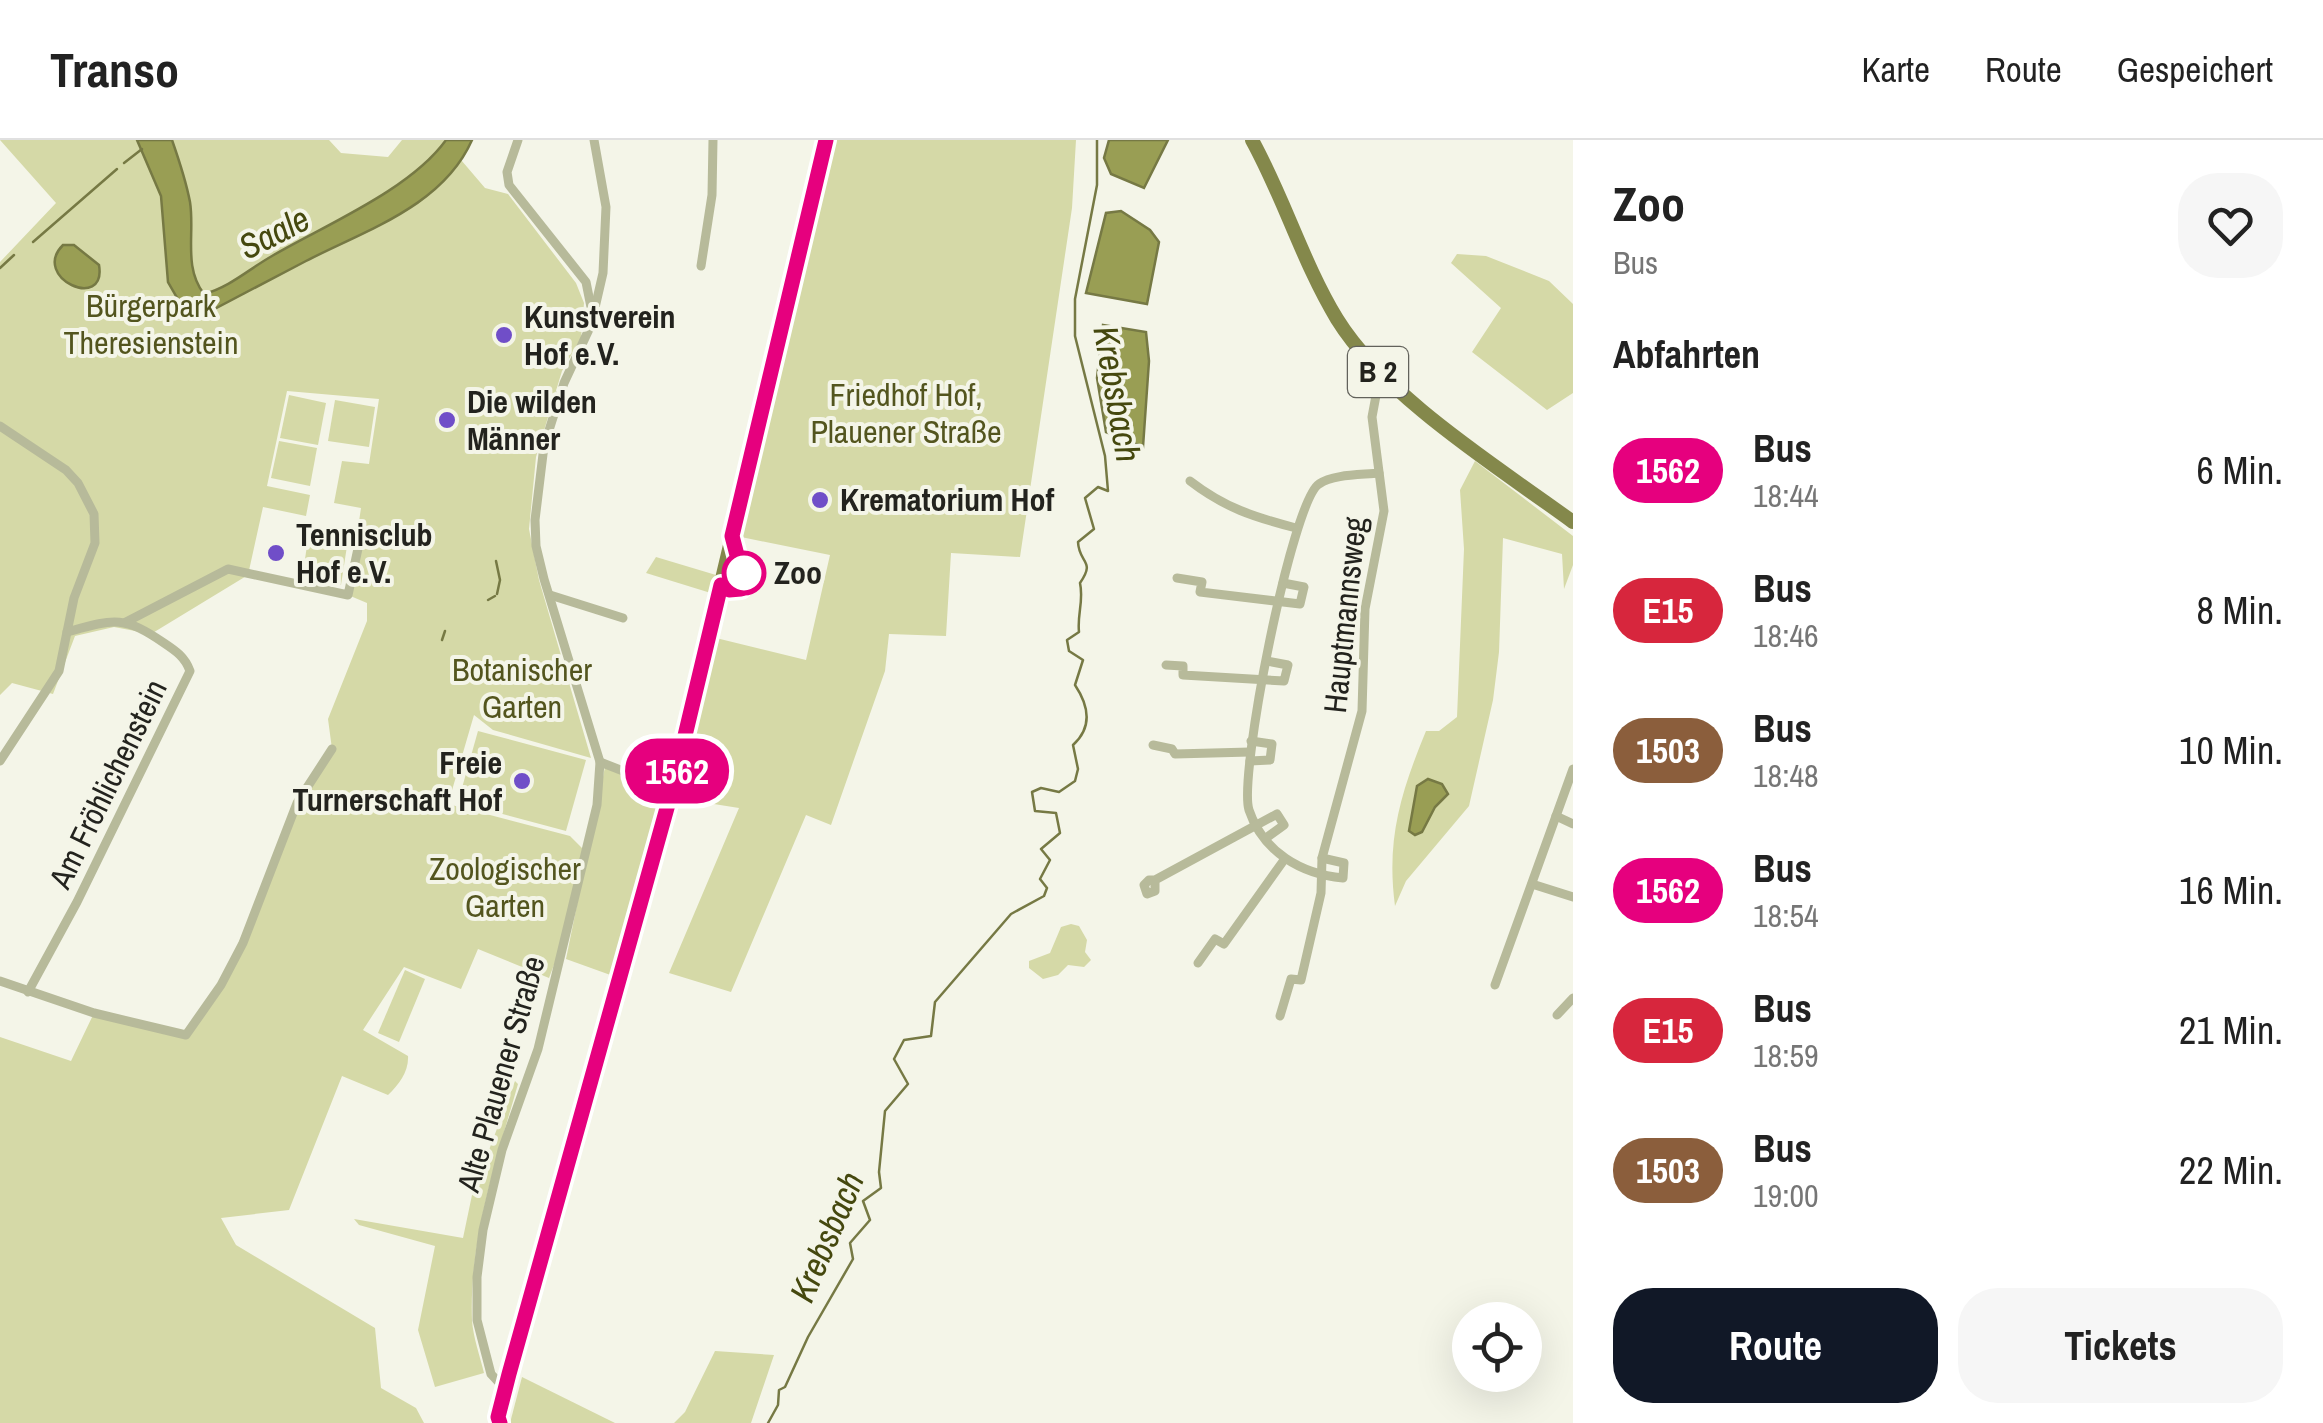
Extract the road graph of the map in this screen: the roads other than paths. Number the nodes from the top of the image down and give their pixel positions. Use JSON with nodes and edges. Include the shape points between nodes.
{"nodes":[{"id":1,"x":518,"y":140,"type":"edge"},
{"id":2,"x":594,"y":140,"type":"edge"},
{"id":3,"x":713,"y":140,"type":"edge"},
{"id":4,"x":826,"y":140,"type":"edge"},
{"id":5,"x":1252,"y":140,"type":"edge"},
{"id":6,"x":701,"y":266,"type":"dead end"},
{"id":7,"x":591,"y":325,"type":"junction"},
{"id":8,"x":1380,"y":374,"type":"junction"},
{"id":9,"x":0,"y":426,"type":"edge"},
{"id":10,"x":1379,"y":473,"type":"junction"},
{"id":11,"x":1190,"y":481,"type":"dead end"},
{"id":12,"x":1573,"y":522,"type":"edge"},
{"id":13,"x":1296,"y":528,"type":"junction"},
{"id":14,"x":362,"y":530,"type":"dead end"},
{"id":15,"x":1177,"y":578,"type":"dead end"},
{"id":16,"x":1283,"y":583,"type":"junction"},
{"id":17,"x":550,"y":596,"type":"junction"},
{"id":18,"x":1280,"y":601,"type":"junction"},
{"id":19,"x":623,"y":618,"type":"dead end"},
{"id":20,"x":126,"y":622,"type":"junction"},
{"id":21,"x":67,"y":632,"type":"junction"},
{"id":22,"x":1267,"y":661,"type":"junction"},
{"id":23,"x":1166,"y":665,"type":"dead end"},
{"id":24,"x":1263,"y":680,"type":"junction"},
{"id":25,"x":1251,"y":740,"type":"junction"},
{"id":26,"x":1153,"y":745,"type":"dead end"},
{"id":27,"x":332,"y":749,"type":"dead end"},
{"id":28,"x":1250,"y":757,"type":"junction"},
{"id":29,"x":0,"y":761,"type":"edge"},
{"id":30,"x":600,"y":762,"type":"junction"},
{"id":31,"x":1573,"y":769,"type":"edge"},
{"id":32,"x":672,"y":790,"type":"junction"},
{"id":33,"x":1556,"y":816,"type":"junction"},
{"id":34,"x":1573,"y":824,"type":"edge"},
{"id":35,"x":1257,"y":826,"type":"junction"},
{"id":36,"x":1266,"y":838,"type":"junction"},
{"id":37,"x":1322,"y":858,"type":"junction"},
{"id":38,"x":1284,"y":860,"type":"junction"},
{"id":39,"x":1321,"y":876,"type":"junction"},
{"id":40,"x":1155,"y":880,"type":"dead end"},
{"id":41,"x":1532,"y":884,"type":"junction"},
{"id":42,"x":1573,"y":897,"type":"edge"},
{"id":43,"x":1198,"y":963,"type":"dead end"},
{"id":44,"x":0,"y":982,"type":"edge"},
{"id":45,"x":1495,"y":984,"type":"dead end"},
{"id":46,"x":28,"y":992,"type":"junction"},
{"id":47,"x":1573,"y":998,"type":"edge"},
{"id":48,"x":1557,"y":1015,"type":"dead end"},
{"id":49,"x":1280,"y":1016,"type":"dead end"},
{"id":50,"x":505,"y":1389,"type":"junction"},
{"id":51,"x":496,"y":1423,"type":"edge"}],
"edges":[{"from":1,"to":7,"type":"street","via":[[506,178],[586,282]]},
{"from":2,"to":7,"type":"street","name":"Alte Plauener Straße","via":[[606,235]]},
{"from":3,"to":6,"type":"street"},
{"from":4,"to":32,"type":"main road"},
{"from":5,"to":8,"type":"main road","number":"B 2","via":[[1336,317]]},
{"from":7,"to":17,"type":"street","name":"Alte Plauener Straße","via":[[544,446],[536,546]]},
{"from":8,"to":10,"type":"street","name":"Hauptmannsweg","via":[[1372,417]]},
{"from":8,"to":12,"type":"main road","number":"B 2"},
{"from":9,"to":21,"type":"street","via":[[66,470],[94,514],[95,544]]},
{"from":10,"to":13,"type":"street","via":[[1319,483]]},
{"from":10,"to":37,"type":"street","name":"Hauptmannsweg","via":[[1382,528],[1365,609],[1362,711]]},
{"from":11,"to":13,"type":"street","via":[[1217,502]]},
{"from":13,"to":16,"type":"street"},
{"from":14,"to":20,"type":"street","via":[[348,595],[228,569]]},
{"from":15,"to":18,"type":"street","via":[[1202,582],[1200,592]]},
{"from":16,"to":18,"type":"street"},
{"from":16,"to":18,"type":"street","via":[[1304,587],[1300,604]]},
{"from":17,"to":19,"type":"street"},
{"from":17,"to":30,"type":"street","name":"Alte Plauener Straße"},
{"from":18,"to":22,"type":"street"},
{"from":20,"to":21,"type":"street"},
{"from":20,"to":46,"type":"street","name":"Am Fröhlichenstein","via":[[179,654],[190,671]]},
{"from":21,"to":29,"type":"street","via":[[59,671]]},
{"from":22,"to":24,"type":"street"},
{"from":22,"to":24,"type":"street","via":[[1288,665],[1284,682]]},
{"from":23,"to":24,"type":"street","via":[[1183,666],[1183,675]]},
{"from":24,"to":25,"type":"street"},
{"from":25,"to":28,"type":"street"},
{"from":25,"to":28,"type":"street","via":[[1272,744],[1270,760]]},
{"from":26,"to":28,"type":"street","via":[[1175,754]]},
{"from":27,"to":46,"type":"street","via":[[298,803],[244,943],[186,1035]]},
{"from":28,"to":35,"type":"street","via":[[1246,796]]},
{"from":30,"to":32,"type":"street"},
{"from":30,"to":50,"type":"street","name":"Alte Plauener Straße","via":[[597,804],[538,1049],[482,1230],[477,1320],[491,1374]]},
{"from":31,"to":33,"type":"street"},
{"from":32,"to":50,"type":"main road"},
{"from":33,"to":34,"type":"street"},
{"from":33,"to":41,"type":"street"},
{"from":35,"to":36,"type":"street"},
{"from":35,"to":36,"type":"street","via":[[1277,814],[1284,825]]},
{"from":35,"to":40,"type":"street"},
{"from":36,"to":38,"type":"street"},
{"from":37,"to":39,"type":"street","name":"Hauptmannsweg"},
{"from":37,"to":39,"type":"street","via":[[1344,862],[1342,878]]},
{"from":38,"to":39,"type":"street"},
{"from":38,"to":43,"type":"street","via":[[1224,944],[1215,938]]},
{"from":39,"to":49,"type":"street","name":"Hauptmannsweg","via":[[1301,980],[1291,979]]},
{"from":41,"to":42,"type":"street"},
{"from":41,"to":45,"type":"street"},
{"from":44,"to":46,"type":"street"},
{"from":47,"to":48,"type":"street"},
{"from":50,"to":51,"type":"main road"}]}
